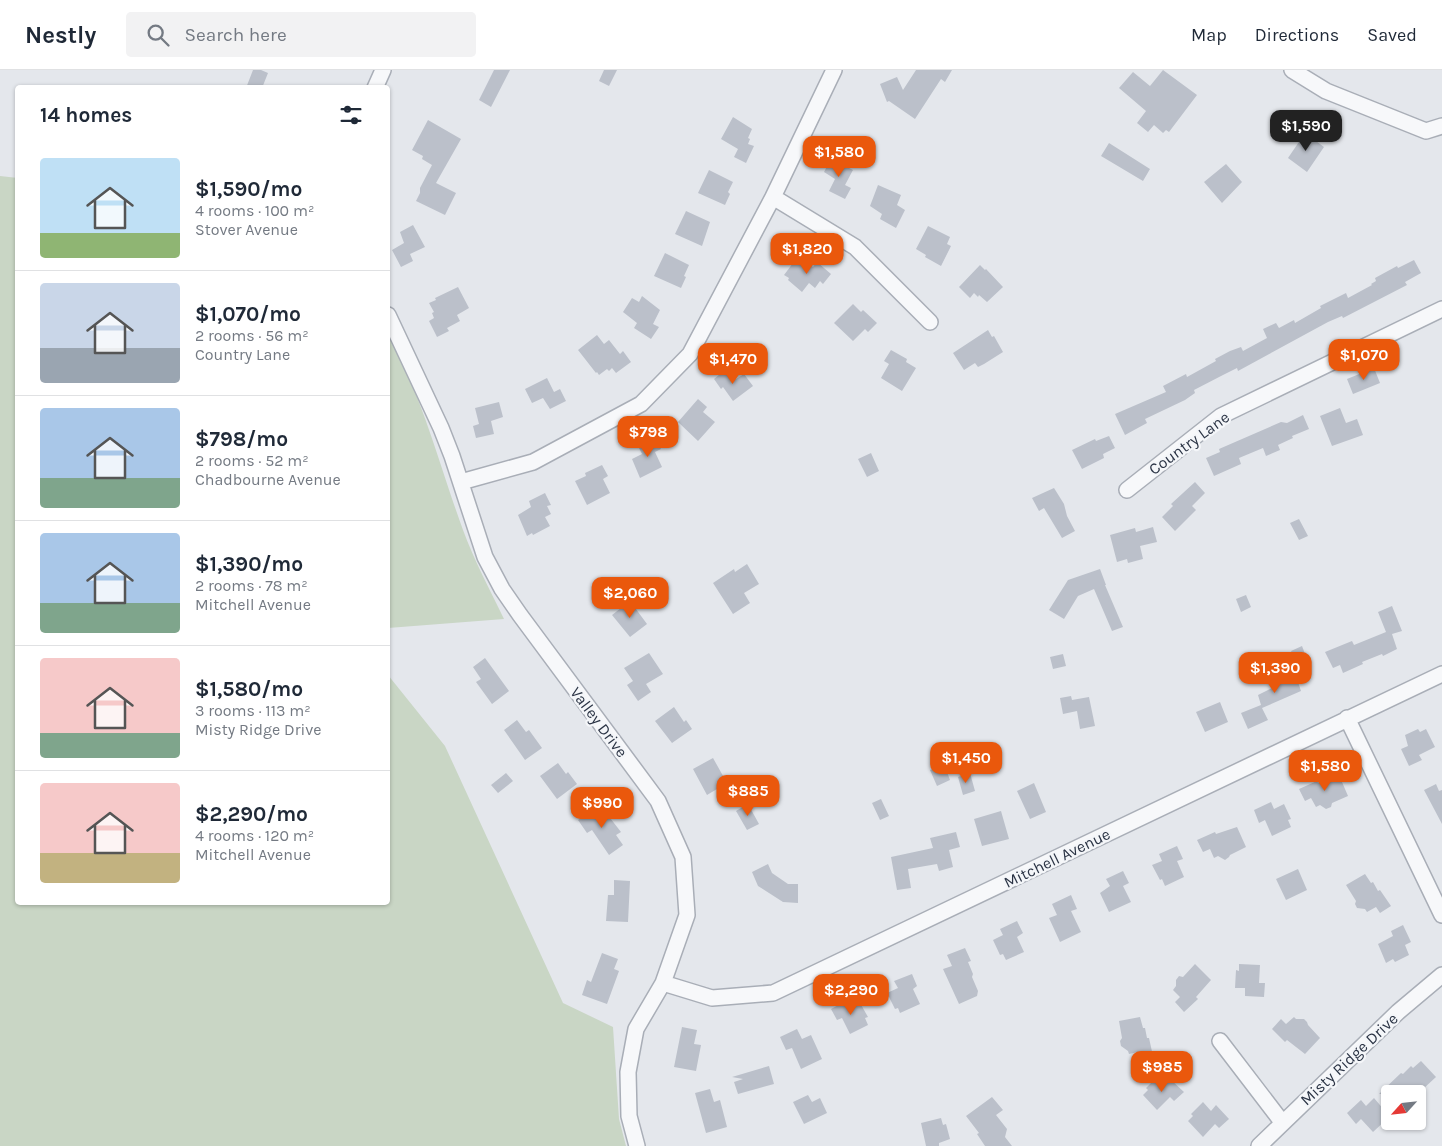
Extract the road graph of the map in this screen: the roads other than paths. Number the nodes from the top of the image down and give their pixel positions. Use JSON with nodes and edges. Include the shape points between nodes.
{"nodes":[{"id":1,"x":383,"y":70,"type":"edge"},
{"id":2,"x":834,"y":70,"type":"edge"},
{"id":3,"x":1292,"y":70,"type":"edge"},
{"id":4,"x":376,"y":85,"type":"edge"},
{"id":5,"x":1442,"y":126,"type":"edge"},
{"id":6,"x":773,"y":197,"type":"junction"},
{"id":7,"x":1442,"y":309,"type":"edge"},
{"id":8,"x":390,"y":319,"type":"edge"},
{"id":9,"x":930,"y":322,"type":"dead end"},
{"id":10,"x":460,"y":482,"type":"junction"},
{"id":11,"x":1127,"y":490,"type":"dead end"},
{"id":12,"x":1442,"y":674,"type":"edge"},
{"id":13,"x":1347,"y":718,"type":"junction"},
{"id":14,"x":1442,"y":915,"type":"edge"},
{"id":15,"x":1442,"y":975,"type":"edge"},
{"id":16,"x":663,"y":983,"type":"junction"},
{"id":17,"x":1220,"y":1041,"type":"dead end"},
{"id":18,"x":1282,"y":1122,"type":"junction"},
{"id":19,"x":637,"y":1146,"type":"edge"},
{"id":20,"x":1259,"y":1146,"type":"edge"}],
"edges":[{"from":1,"to":4,"type":"street"},
{"from":2,"to":6,"type":"street"},
{"from":3,"to":5,"type":"street","via":[[1326,91],[1426,131]]},
{"from":6,"to":9,"type":"street","via":[[855,247]]},
{"from":6,"to":10,"type":"street","via":[[690,354],[641,404],[533,462]]},
{"from":7,"to":11,"type":"street","name":"Country Lane","via":[[1222,416]]},
{"from":8,"to":10,"type":"street","name":"Valley Drive","via":[[441,428]]},
{"from":10,"to":16,"type":"street","name":"Valley Drive","via":[[485,557],[502,589],[658,801],[683,857],[687,915]]},
{"from":12,"to":13,"type":"street","name":"Mitchell Avenue"},
{"from":13,"to":14,"type":"street"},
{"from":13,"to":16,"type":"street","name":"Mitchell Avenue","via":[[773,993],[712,998]]},
{"from":15,"to":18,"type":"street","name":"Misty Ridge Drive","via":[[1398,1012]]},
{"from":16,"to":19,"type":"street","name":"Valley Drive","via":[[636,1029],[628,1072],[629,1116]]},
{"from":17,"to":18,"type":"street"},
{"from":18,"to":20,"type":"street","name":"Misty Ridge Drive"}]}
